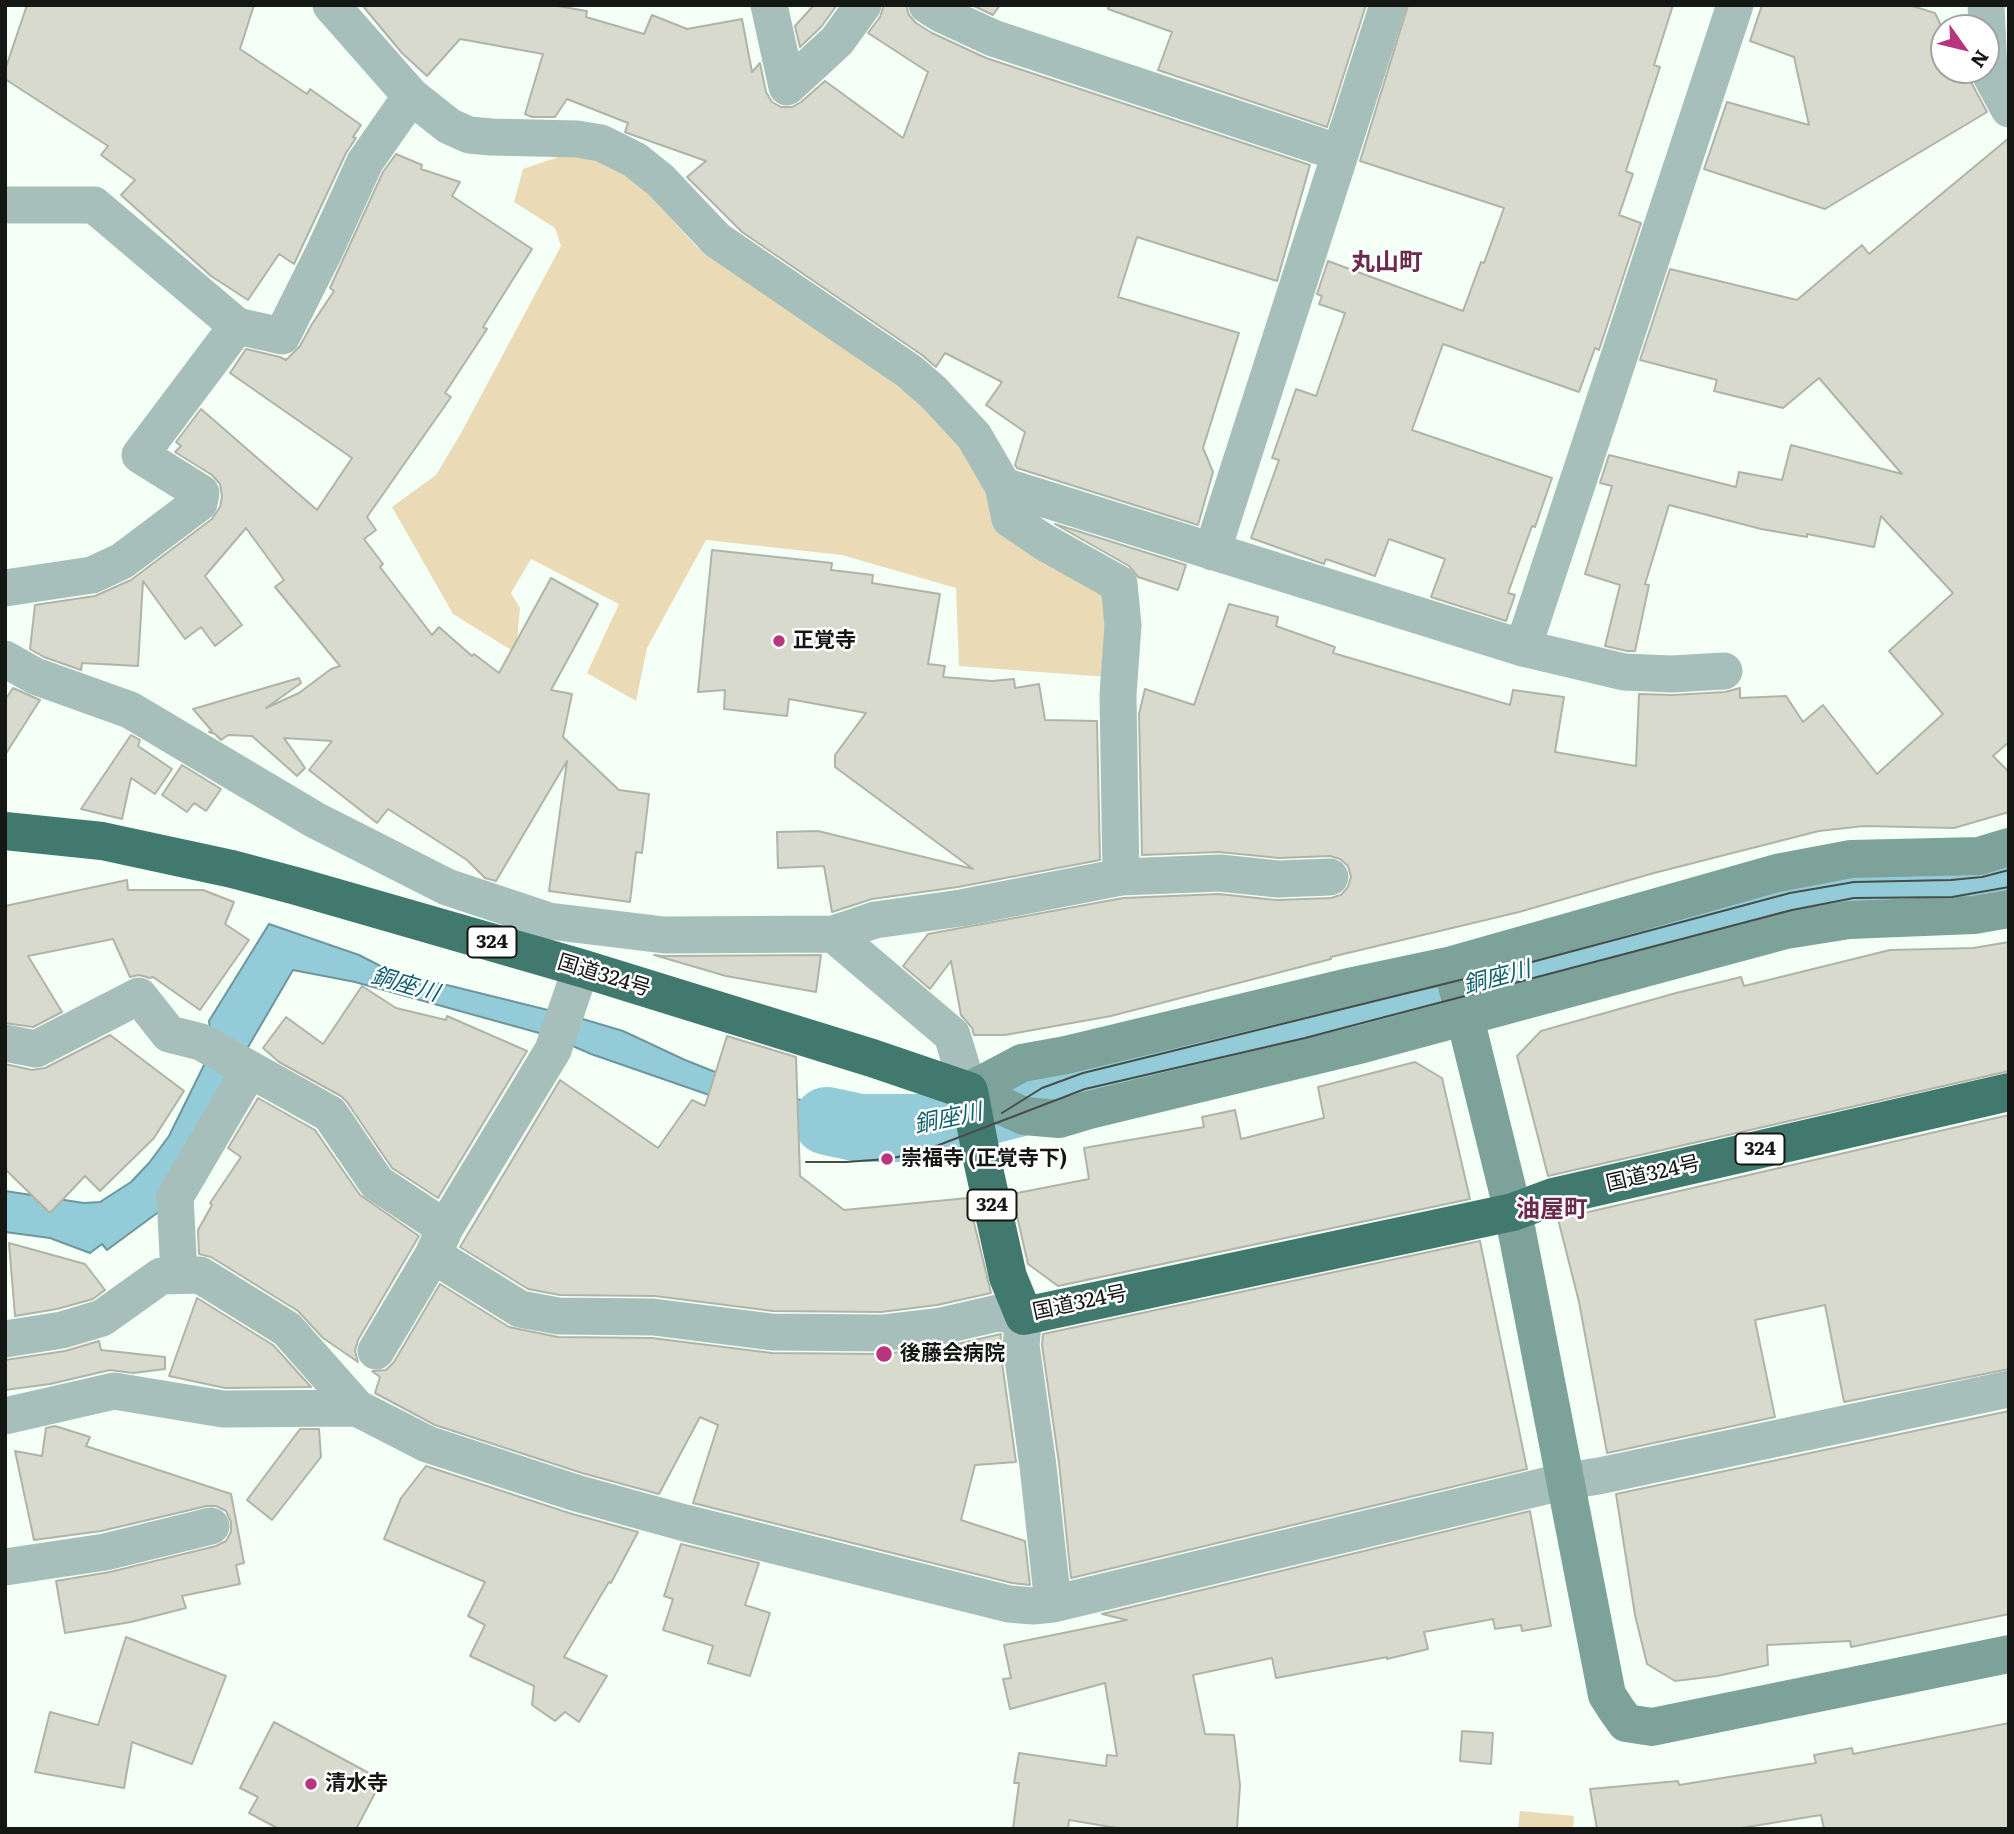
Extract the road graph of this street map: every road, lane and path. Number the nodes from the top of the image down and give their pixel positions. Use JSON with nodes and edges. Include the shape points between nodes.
{"nodes":[{"id":1,"x":331,"y":5,"type":"edge"},
{"id":2,"x":769,"y":5,"type":"edge"},
{"id":3,"x":863,"y":5,"type":"edge"},
{"id":4,"x":927,"y":5,"type":"edge"},
{"id":5,"x":1388,"y":5,"type":"edge"},
{"id":6,"x":1735,"y":5,"type":"edge"},
{"id":7,"x":1986,"y":5,"type":"edge"},
{"id":8,"x":411,"y":96,"type":"junction"},
{"id":9,"x":2009,"y":108,"type":"edge"},
{"id":10,"x":1340,"y":153,"type":"junction"},
{"id":11,"x":5,"y":205,"type":"edge"},
{"id":12,"x":237,"y":326,"type":"junction"},
{"id":13,"x":1003,"y":486,"type":"junction"},
{"id":14,"x":1212,"y":552,"type":"junction"},
{"id":15,"x":5,"y":587,"type":"edge"},
{"id":16,"x":1523,"y":648,"type":"junction"},
{"id":17,"x":5,"y":659,"type":"edge"},
{"id":18,"x":1724,"y":671,"type":"dead end"},
{"id":19,"x":5,"y":831,"type":"edge"},
{"id":20,"x":2009,"y":848,"type":"edge"},
{"id":21,"x":1121,"y":877,"type":"junction"},
{"id":22,"x":1330,"y":877,"type":"dead end"},
{"id":23,"x":2009,"y":909,"type":"edge"},
{"id":24,"x":833,"y":934,"type":"junction"},
{"id":25,"x":1452,"y":965,"type":"junction"},
{"id":26,"x":576,"y":984,"type":"junction"},
{"id":27,"x":1465,"y":1017,"type":"junction"},
{"id":28,"x":5,"y":1043,"type":"edge"},
{"id":29,"x":247,"y":1068,"type":"junction"},
{"id":30,"x":969,"y":1091,"type":"junction"},
{"id":31,"x":2009,"y":1092,"type":"edge"},
{"id":32,"x":1513,"y":1212,"type":"junction"},
{"id":33,"x":439,"y":1241,"type":"junction"},
{"id":34,"x":179,"y":1274,"type":"junction"},
{"id":35,"x":1024,"y":1316,"type":"junction"},
{"id":36,"x":5,"y":1339,"type":"edge"},
{"id":37,"x":376,"y":1351,"type":"dead end"},
{"id":38,"x":2009,"y":1388,"type":"edge"},
{"id":39,"x":357,"y":1408,"type":"junction"},
{"id":40,"x":5,"y":1416,"type":"edge"},
{"id":41,"x":1566,"y":1481,"type":"junction"},
{"id":42,"x":211,"y":1526,"type":"dead end"},
{"id":43,"x":5,"y":1567,"type":"edge"},
{"id":44,"x":1053,"y":1604,"type":"junction"},
{"id":45,"x":2009,"y":1654,"type":"edge"}],
"edges":[{"from":1,"to":8,"type":"street"},
{"from":2,"to":3,"type":"street","via":[[787,87],[837,41]]},
{"from":4,"to":10,"type":"street","via":[[993,38]]},
{"from":5,"to":10,"type":"street"},
{"from":6,"to":16,"type":"street"},
{"from":7,"to":9,"type":"street","via":[[1989,72]]},
{"from":8,"to":12,"type":"street","via":[[365,162],[282,336]]},
{"from":8,"to":13,"type":"street","via":[[449,126],[469,135],[576,139],[601,143],[635,160],[717,240],[933,392],[974,436]]},
{"from":10,"to":14,"type":"street"},
{"from":11,"to":12,"type":"street","via":[[94,205]]},
{"from":12,"to":15,"type":"street","via":[[141,455],[201,493],[199,503],[121,561],[92,575]]},
{"from":13,"to":14,"type":"street"},
{"from":13,"to":21,"type":"street","via":[[1010,519],[1119,583],[1123,625],[1118,695]]},
{"from":14,"to":16,"type":"street"},
{"from":16,"to":18,"type":"street","via":[[1624,672]]},
{"from":17,"to":24,"type":"street","via":[[35,676],[130,710],[314,820],[447,887],[549,921],[664,936]]},
{"from":19,"to":26,"type":"highway","name":"国道324号","number":"324","via":[[103,841],[232,869]]},
{"from":20,"to":25,"type":"street","via":[[1968,856],[1851,859],[1777,873]]},
{"from":21,"to":22,"type":"street","via":[[1220,873]]},
{"from":21,"to":24,"type":"street","via":[[875,920]]},
{"from":23,"to":27,"type":"street","via":[[1974,915],[1849,920],[1786,930]]},
{"from":24,"to":30,"type":"street","via":[[952,1035]]},
{"from":25,"to":27,"type":"street"},
{"from":25,"to":30,"type":"street","via":[[1022,1063]]},
{"from":26,"to":30,"type":"highway","name":"国道324号","number":"324","via":[[873,1058]]},
{"from":26,"to":33,"type":"street","via":[[553,1050]]},
{"from":27,"to":30,"type":"street","via":[[1059,1119],[1024,1116]]},
{"from":27,"to":32,"type":"street"},
{"from":28,"to":29,"type":"street","via":[[36,1049],[139,996],[169,1034],[201,1042]]},
{"from":29,"to":33,"type":"street","via":[[330,1114],[377,1183]]},
{"from":29,"to":34,"type":"street","via":[[175,1197]]},
{"from":30,"to":35,"type":"highway","name":"国道324号","number":"324","via":[[1009,1277]]},
{"from":31,"to":32,"type":"highway","name":"国道324号","number":"324","via":[[1553,1197]]},
{"from":32,"to":35,"type":"highway","name":"国道324号","number":"324"},
{"from":32,"to":41,"type":"street"},
{"from":33,"to":35,"type":"street","via":[[520,1309],[558,1316],[653,1317],[772,1332],[882,1333],[998,1313]]},
{"from":33,"to":37,"type":"street"},
{"from":34,"to":36,"type":"street","via":[[162,1276],[102,1318]]},
{"from":34,"to":39,"type":"street","via":[[200,1275],[287,1329]]},
{"from":35,"to":44,"type":"street","via":[[1021,1345]]},
{"from":38,"to":41,"type":"street"},
{"from":39,"to":40,"type":"street","via":[[223,1409],[114,1391]]},
{"from":39,"to":44,"type":"street","via":[[427,1444],[576,1493],[1009,1604]]},
{"from":41,"to":44,"type":"street"},
{"from":41,"to":45,"type":"street","via":[[1607,1695],[1626,1723],[1652,1727]]},
{"from":42,"to":43,"type":"street","via":[[105,1552]]}]}
